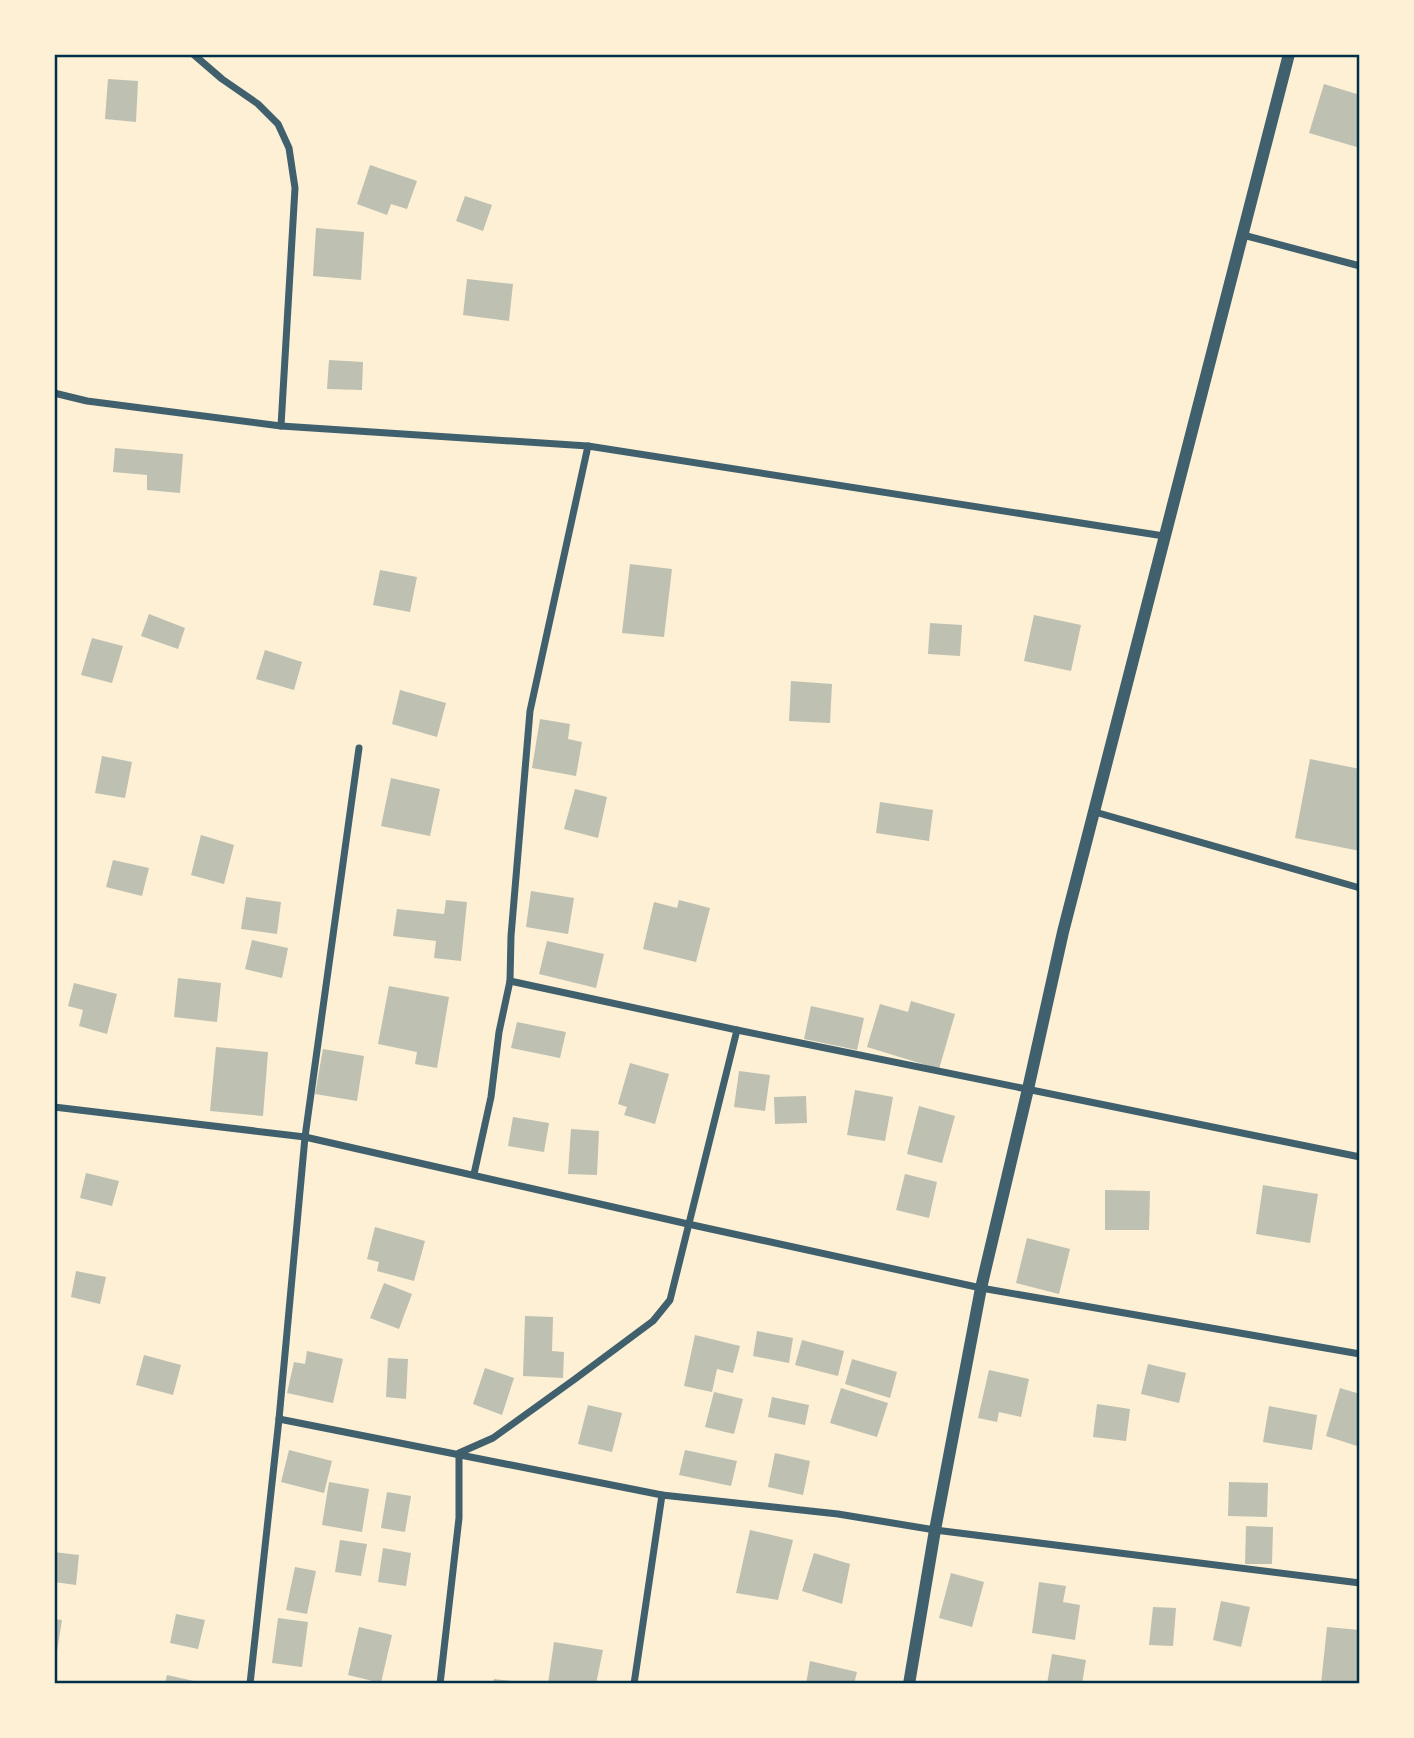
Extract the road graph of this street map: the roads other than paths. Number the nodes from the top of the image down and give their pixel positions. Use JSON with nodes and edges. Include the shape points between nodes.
{"nodes":[{"id":1,"x":193,"y":54,"type":"edge"},
{"id":2,"x":1289,"y":54,"type":"edge"},
{"id":3,"x":1243,"y":235,"type":"junction"},
{"id":4,"x":1360,"y":266,"type":"edge"},
{"id":5,"x":54,"y":393,"type":"edge"},
{"id":6,"x":281,"y":426,"type":"junction"},
{"id":7,"x":589,"y":446,"type":"junction"},
{"id":8,"x":1164,"y":536,"type":"junction"},
{"id":9,"x":359,"y":748,"type":"dead end"},
{"id":10,"x":1095,"y":812,"type":"junction"},
{"id":11,"x":1360,"y":888,"type":"edge"},
{"id":12,"x":510,"y":981,"type":"junction"},
{"id":13,"x":737,"y":1030,"type":"junction"},
{"id":14,"x":1028,"y":1089,"type":"junction"},
{"id":15,"x":54,"y":1107,"type":"edge"},
{"id":16,"x":305,"y":1137,"type":"junction"},
{"id":17,"x":1360,"y":1157,"type":"edge"},
{"id":18,"x":474,"y":1174,"type":"junction"},
{"id":19,"x":688,"y":1224,"type":"junction"},
{"id":20,"x":981,"y":1288,"type":"junction"},
{"id":21,"x":1360,"y":1354,"type":"edge"},
{"id":22,"x":279,"y":1419,"type":"junction"},
{"id":23,"x":459,"y":1454,"type":"junction"},
{"id":24,"x":662,"y":1495,"type":"junction"},
{"id":25,"x":935,"y":1530,"type":"junction"},
{"id":26,"x":1360,"y":1583,"type":"edge"},
{"id":27,"x":250,"y":1684,"type":"edge"},
{"id":28,"x":440,"y":1684,"type":"edge"},
{"id":29,"x":634,"y":1684,"type":"edge"},
{"id":30,"x":909,"y":1684,"type":"edge"}],
"edges":[{"from":1,"to":6,"type":"street","via":[[278,124],[289,148],[295,188]]},
{"from":2,"to":3,"type":"street"},
{"from":3,"to":4,"type":"street"},
{"from":3,"to":8,"type":"street"},
{"from":5,"to":6,"type":"street"},
{"from":6,"to":7,"type":"street"},
{"from":7,"to":8,"type":"street"},
{"from":7,"to":12,"type":"street","via":[[530,711]]},
{"from":8,"to":10,"type":"street"},
{"from":9,"to":16,"type":"street"},
{"from":10,"to":11,"type":"street"},
{"from":10,"to":14,"type":"street"},
{"from":12,"to":13,"type":"street"},
{"from":12,"to":18,"type":"street"},
{"from":13,"to":14,"type":"street"},
{"from":13,"to":19,"type":"street"},
{"from":14,"to":17,"type":"street"},
{"from":14,"to":20,"type":"street"},
{"from":15,"to":16,"type":"street"},
{"from":16,"to":18,"type":"street"},
{"from":16,"to":22,"type":"street"},
{"from":18,"to":19,"type":"street"},
{"from":19,"to":20,"type":"street"},
{"from":19,"to":23,"type":"street","via":[[670,1300],[653,1321],[493,1438]]},
{"from":20,"to":21,"type":"street"},
{"from":20,"to":25,"type":"street"},
{"from":22,"to":23,"type":"street"},
{"from":22,"to":27,"type":"street"},
{"from":23,"to":24,"type":"street"},
{"from":23,"to":28,"type":"street","via":[[459,1518]]},
{"from":24,"to":25,"type":"street","via":[[838,1514]]},
{"from":24,"to":29,"type":"street"},
{"from":25,"to":26,"type":"street"},
{"from":25,"to":30,"type":"street"}]}
